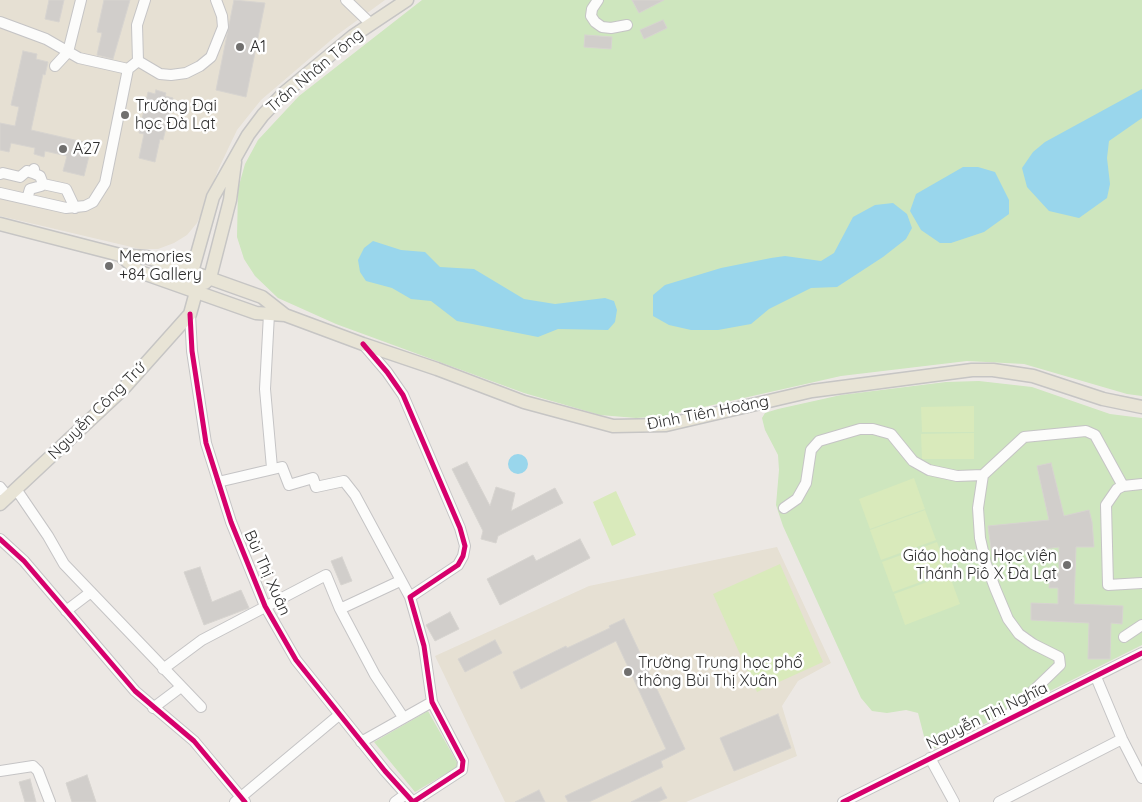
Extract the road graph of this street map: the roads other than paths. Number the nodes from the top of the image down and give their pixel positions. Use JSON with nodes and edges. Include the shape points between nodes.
{"nodes":[{"id":1,"x":81,"y":0,"type":"edge"},
{"id":2,"x":137,"y":0,"type":"edge"},
{"id":3,"x":145,"y":0,"type":"edge"},
{"id":4,"x":216,"y":0,"type":"edge"},
{"id":5,"x":346,"y":0,"type":"edge"},
{"id":6,"x":407,"y":0,"type":"edge"},
{"id":7,"x":598,"y":0,"type":"edge"},
{"id":8,"x":0,"y":22,"type":"edge"},
{"id":9,"x":371,"y":24,"type":"junction"},
{"id":10,"x":627,"y":25,"type":"dead end"},
{"id":11,"x":68,"y":52,"type":"junction"},
{"id":12,"x":138,"y":62,"type":"junction"},
{"id":13,"x":55,"y":66,"type":"dead end"},
{"id":14,"x":128,"y":69,"type":"junction"},
{"id":15,"x":236,"y":155,"type":"junction"},
{"id":16,"x":0,"y":174,"type":"edge"},
{"id":17,"x":20,"y":177,"type":"junction"},
{"id":18,"x":43,"y":184,"type":"junction"},
{"id":19,"x":0,"y":193,"type":"edge"},
{"id":20,"x":29,"y":194,"type":"junction"},
{"id":21,"x":75,"y":208,"type":"junction"},
{"id":22,"x":0,"y":224,"type":"edge"},
{"id":23,"x":120,"y":255,"type":"junction"},
{"id":24,"x":192,"y":272,"type":"junction"},
{"id":25,"x":210,"y":278,"type":"junction"},
{"id":26,"x":196,"y":292,"type":"junction"},
{"id":27,"x":190,"y":314,"type":"junction"},
{"id":28,"x":269,"y":314,"type":"junction"},
{"id":29,"x":285,"y":315,"type":"junction"},
{"id":30,"x":363,"y":344,"type":"junction"},
{"id":31,"x":1142,"y":408,"type":"edge"},
{"id":32,"x":272,"y":468,"type":"junction"},
{"id":33,"x":983,"y":475,"type":"junction"},
{"id":34,"x":218,"y":482,"type":"junction"},
{"id":35,"x":1142,"y":484,"type":"edge"},
{"id":36,"x":1123,"y":486,"type":"junction"},
{"id":37,"x":6,"y":494,"type":"edge"},
{"id":38,"x":784,"y":508,"type":"dead end"},
{"id":39,"x":0,"y":540,"type":"edge"},
{"id":40,"x":400,"y":581,"type":"junction"},
{"id":41,"x":1142,"y":583,"type":"edge"},
{"id":42,"x":91,"y":592,"type":"junction"},
{"id":43,"x":410,"y":597,"type":"junction"},
{"id":44,"x":264,"y":606,"type":"junction"},
{"id":45,"x":340,"y":609,"type":"junction"},
{"id":46,"x":66,"y":611,"type":"junction"},
{"id":47,"x":1142,"y":625,"type":"edge"},
{"id":48,"x":1124,"y":637,"type":"dead end"},
{"id":49,"x":1142,"y":653,"type":"edge"},
{"id":50,"x":164,"y":670,"type":"junction"},
{"id":51,"x":1096,"y":677,"type":"junction"},
{"id":52,"x":180,"y":687,"type":"junction"},
{"id":53,"x":432,"y":702,"type":"junction"},
{"id":54,"x":201,"y":707,"type":"dead end"},
{"id":55,"x":153,"y":708,"type":"junction"},
{"id":56,"x":339,"y":715,"type":"junction"},
{"id":57,"x":403,"y":717,"type":"junction"},
{"id":58,"x":1000,"y":722,"type":"junction"},
{"id":59,"x":1122,"y":739,"type":"junction"},
{"id":60,"x":361,"y":742,"type":"junction"},
{"id":61,"x":930,"y":758,"type":"junction"},
{"id":62,"x":0,"y":772,"type":"edge"},
{"id":63,"x":1142,"y":778,"type":"edge"},
{"id":64,"x":410,"y":799,"type":"edge"},
{"id":65,"x":240,"y":800,"type":"edge"},
{"id":66,"x":50,"y":802,"type":"edge"},
{"id":67,"x":395,"y":802,"type":"edge"},
{"id":68,"x":843,"y":802,"type":"edge"},
{"id":69,"x":954,"y":802,"type":"edge"},
{"id":70,"x":1000,"y":802,"type":"edge"}],
"edges":[{"from":1,"to":11,"type":"street"},
{"from":2,"to":3,"type":"street"},
{"from":3,"to":12,"type":"street","via":[[137,25]]},
{"from":4,"to":12,"type":"street","via":[[223,27],[211,56],[200,66],[186,73],[171,75],[160,74]]},
{"from":5,"to":9,"type":"street"},
{"from":6,"to":9,"type":"main road","name":"Trần Nhân Tông"},
{"from":7,"to":10,"type":"street","via":[[592,9],[595,22],[611,28]]},
{"from":8,"to":11,"type":"street","via":[[46,39]]},
{"from":9,"to":15,"type":"main road","name":"Trần Nhân Tông","via":[[284,93],[263,115]]},
{"from":11,"to":13,"type":"street"},
{"from":11,"to":14,"type":"street","via":[[79,58]]},
{"from":12,"to":14,"type":"street"},
{"from":14,"to":21,"type":"street","via":[[103,190],[93,202]]},
{"from":15,"to":24,"type":"main road","name":"Trần Nhân Tông","via":[[213,197]]},
{"from":15,"to":25,"type":"main road","name":"Trần Nhân Tông","via":[[230,200]]},
{"from":16,"to":17,"type":"street"},
{"from":17,"to":18,"type":"street","via":[[27,171],[33,171]]},
{"from":17,"to":20,"type":"street"},
{"from":18,"to":20,"type":"street"},
{"from":18,"to":21,"type":"street","via":[[66,189]]},
{"from":19,"to":20,"type":"street"},
{"from":20,"to":21,"type":"street"},
{"from":22,"to":23,"type":"main road","name":"Đinh Tiên Hoàng"},
{"from":23,"to":24,"type":"main road","name":"Đinh Tiên Hoàng","via":[[146,257]]},
{"from":23,"to":26,"type":"main road","name":"Đinh Tiên Hoàng","via":[[140,272]]},
{"from":24,"to":25,"type":"main road","name":"Đinh Tiên Hoàng"},
{"from":24,"to":26,"type":"main road"},
{"from":25,"to":26,"type":"main road"},
{"from":25,"to":29,"type":"main road","name":"Đinh Tiên Hoàng","via":[[262,297]]},
{"from":26,"to":27,"type":"main road"},
{"from":26,"to":28,"type":"main road","name":"Đinh Tiên Hoàng","via":[[256,314]]},
{"from":27,"to":34,"type":"street","name":"Bùi Thị Xuân","via":[[201,414]]},
{"from":27,"to":37,"type":"main road","name":"Nguyễn Công Trứ","via":[[123,389]]},
{"from":28,"to":29,"type":"main road","name":"Đinh Tiên Hoàng"},
{"from":28,"to":32,"type":"street","via":[[265,389]]},
{"from":29,"to":30,"type":"main road","name":"Đinh Tiên Hoàng"},
{"from":30,"to":31,"type":"main road","name":"Đinh Tiên Hoàng","via":[[524,402],[613,426],[666,424],[812,391],[972,370],[1033,376]]},
{"from":30,"to":43,"type":"street","via":[[403,395],[465,546],[458,565]]},
{"from":32,"to":34,"type":"street"},
{"from":32,"to":40,"type":"street","via":[[282,467],[289,485],[313,478],[316,487],[344,481],[355,495]]},
{"from":33,"to":36,"type":"street","via":[[1024,437],[1086,431],[1095,435]]},
{"from":33,"to":38,"type":"street","via":[[957,476],[929,470],[913,461],[891,434],[873,429],[860,430],[819,441],[811,450],[806,482],[797,498]]},
{"from":33,"to":58,"type":"street","via":[[978,508],[980,538],[995,588],[1008,619],[1019,634],[1059,657],[1060,665]]},
{"from":34,"to":44,"type":"street","name":"Bùi Thị Xuân"},
{"from":35,"to":36,"type":"street"},
{"from":36,"to":41,"type":"street","via":[[1112,494],[1106,505],[1107,583],[1110,586]]},
{"from":37,"to":42,"type":"street","via":[[48,536],[64,564]]},
{"from":39,"to":46,"type":"street","via":[[24,561]]},
{"from":40,"to":43,"type":"street"},
{"from":40,"to":45,"type":"street"},
{"from":42,"to":46,"type":"street"},
{"from":42,"to":50,"type":"street"},
{"from":43,"to":53,"type":"street","via":[[426,655]]},
{"from":44,"to":45,"type":"street","via":[[326,575]]},
{"from":44,"to":50,"type":"street","via":[[202,640]]},
{"from":44,"to":56,"type":"street","name":"Bùi Thị Xuân","via":[[296,660]]},
{"from":45,"to":57,"type":"street","via":[[375,675]]},
{"from":46,"to":55,"type":"street"},
{"from":47,"to":48,"type":"street"},
{"from":49,"to":51,"type":"street","name":"Nguyễn Thị Nghĩa"},
{"from":50,"to":52,"type":"street"},
{"from":51,"to":58,"type":"street","name":"Nguyễn Thị Nghĩa"},
{"from":51,"to":59,"type":"street"},
{"from":52,"to":54,"type":"street"},
{"from":52,"to":55,"type":"street"},
{"from":53,"to":57,"type":"street"},
{"from":53,"to":64,"type":"street","via":[[463,761],[462,770]]},
{"from":55,"to":65,"type":"street","via":[[194,741]]},
{"from":56,"to":60,"type":"street","name":"Bùi Thị Xuân"},
{"from":56,"to":65,"type":"street"},
{"from":57,"to":60,"type":"street"},
{"from":58,"to":61,"type":"street","name":"Nguyễn Thị Nghĩa"},
{"from":59,"to":63,"type":"street"},
{"from":59,"to":70,"type":"street"},
{"from":60,"to":64,"type":"street","name":"Bùi Thị Xuân"},
{"from":61,"to":68,"type":"street","name":"Nguyễn Thị Nghĩa"},
{"from":61,"to":69,"type":"street"},
{"from":62,"to":66,"type":"street","via":[[33,766]]},
{"from":64,"to":67,"type":"street"}]}
